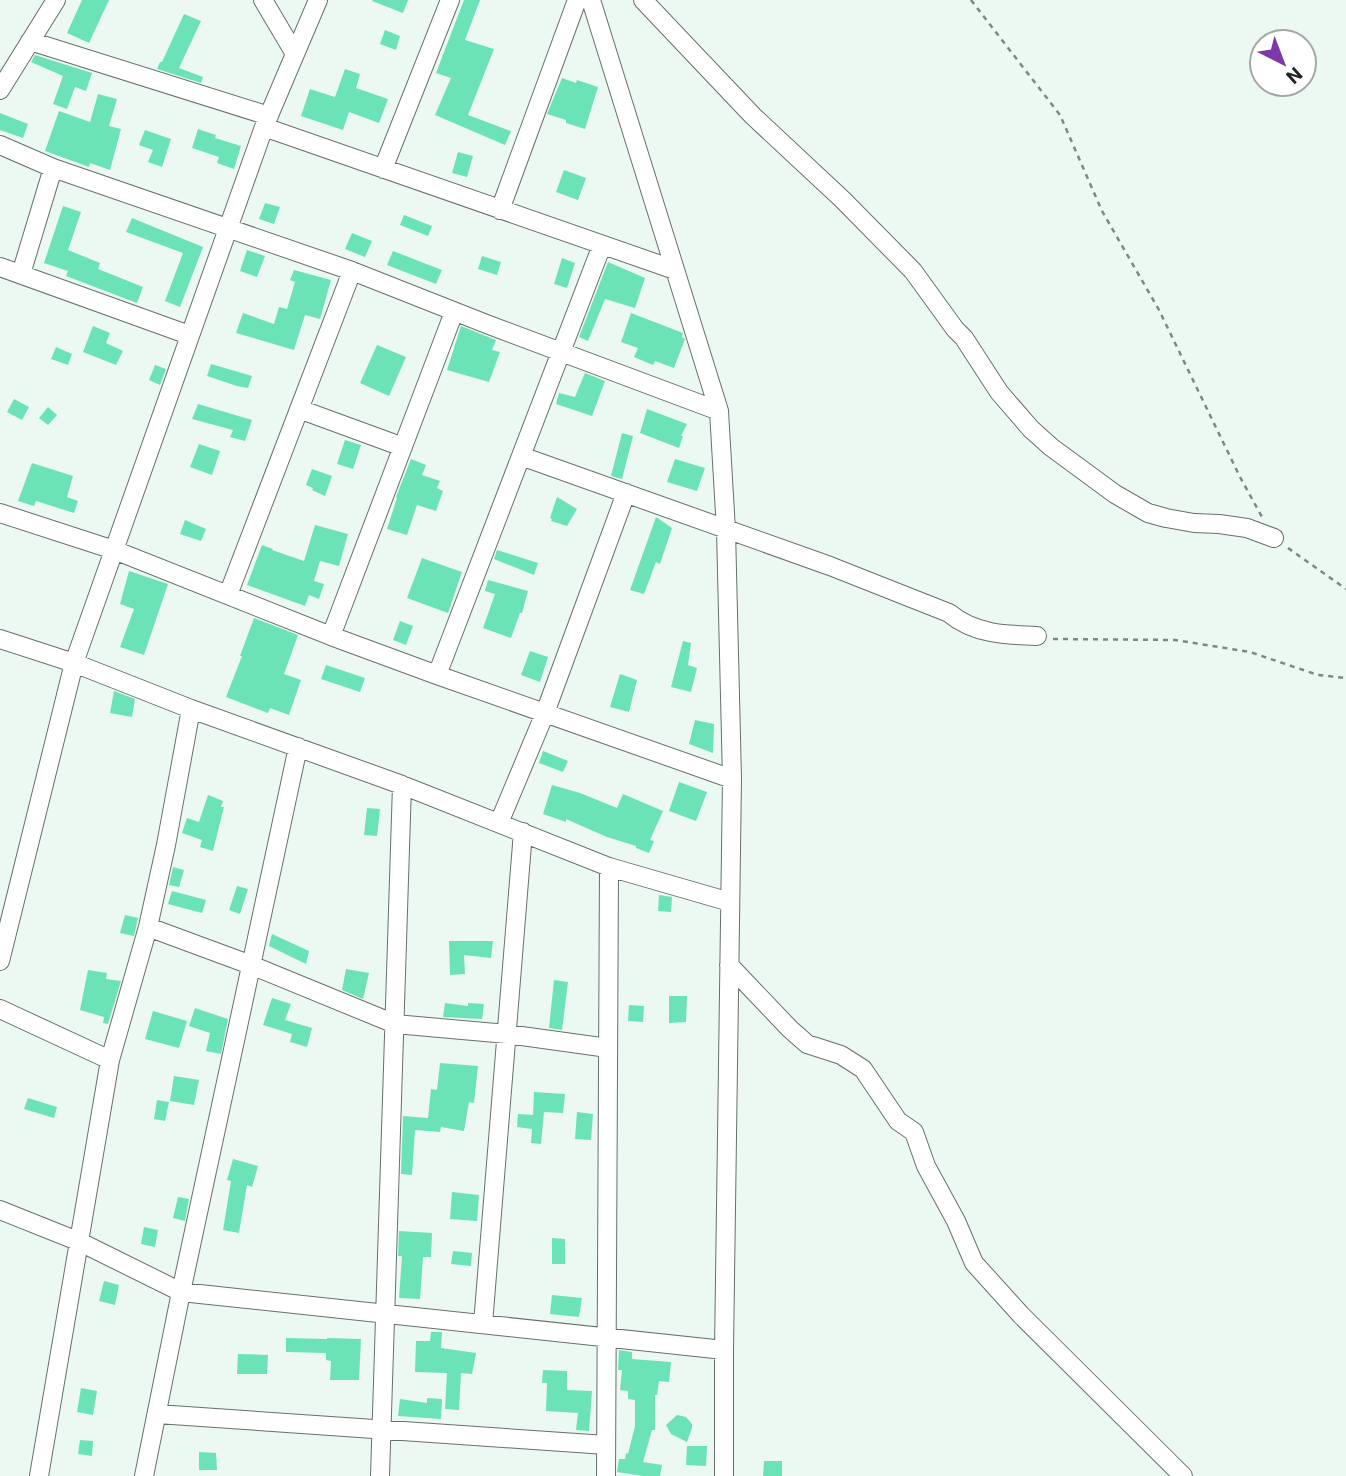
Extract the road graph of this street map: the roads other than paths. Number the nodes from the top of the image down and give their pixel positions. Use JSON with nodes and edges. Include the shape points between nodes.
{"nodes":[{"id":1,"x":56,"y":0,"type":"edge"},
{"id":2,"x":263,"y":0,"type":"edge"},
{"id":3,"x":318,"y":0,"type":"edge"},
{"id":4,"x":450,"y":0,"type":"edge"},
{"id":5,"x":577,"y":0,"type":"edge"},
{"id":6,"x":591,"y":0,"type":"edge"},
{"id":7,"x":643,"y":0,"type":"edge"},
{"id":8,"x":30,"y":41,"type":"junction"},
{"id":9,"x":295,"y":54,"type":"junction"},
{"id":10,"x":0,"y":90,"type":"edge"},
{"id":11,"x":267,"y":122,"type":"junction"},
{"id":12,"x":0,"y":145,"type":"edge"},
{"id":13,"x":54,"y":168,"type":"junction"},
{"id":14,"x":383,"y":169,"type":"junction"},
{"id":15,"x":500,"y":210,"type":"junction"},
{"id":16,"x":228,"y":228,"type":"junction"},
{"id":17,"x":602,"y":245,"type":"junction"},
{"id":18,"x":0,"y":267,"type":"edge"},
{"id":19,"x":675,"y":270,"type":"junction"},
{"id":20,"x":352,"y":271,"type":"junction"},
{"id":21,"x":21,"y":274,"type":"junction"},
{"id":22,"x":454,"y":312,"type":"junction"},
{"id":23,"x":189,"y":335,"type":"junction"},
{"id":24,"x":561,"y":351,"type":"junction"},
{"id":25,"x":299,"y":409,"type":"junction"},
{"id":26,"x":719,"y":411,"type":"junction"},
{"id":27,"x":403,"y":447,"type":"junction"},
{"id":28,"x":521,"y":456,"type":"junction"},
{"id":29,"x":626,"y":493,"type":"junction"},
{"id":30,"x":0,"y":513,"type":"edge"},
{"id":31,"x":726,"y":530,"type":"junction"},
{"id":32,"x":1273,"y":538,"type":"road end"},
{"id":33,"x":114,"y":550,"type":"junction"},
{"id":34,"x":228,"y":595,"type":"junction"},
{"id":35,"x":331,"y":636,"type":"junction"},
{"id":36,"x":1037,"y":636,"type":"road end"},
{"id":37,"x":0,"y":639,"type":"edge"},
{"id":38,"x":74,"y":663,"type":"junction"},
{"id":39,"x":437,"y":675,"type":"junction"},
{"id":40,"x":191,"y":709,"type":"junction"},
{"id":41,"x":545,"y":713,"type":"junction"},
{"id":42,"x":298,"y":747,"type":"junction"},
{"id":43,"x":732,"y":779,"type":"junction"},
{"id":44,"x":402,"y":785,"type":"junction"},
{"id":45,"x":499,"y":823,"type":"junction"},
{"id":46,"x":523,"y":832,"type":"junction"},
{"id":47,"x":609,"y":867,"type":"junction"},
{"id":48,"x":7,"y":902,"type":"edge"},
{"id":49,"x":730,"y":902,"type":"junction"},
{"id":50,"x":148,"y":928,"type":"junction"},
{"id":51,"x":0,"y":961,"type":"edge"},
{"id":52,"x":251,"y":965,"type":"junction"},
{"id":53,"x":729,"y":965,"type":"junction"},
{"id":54,"x":0,"y":1009,"type":"edge"},
{"id":55,"x":395,"y":1024,"type":"junction"},
{"id":56,"x":507,"y":1034,"type":"junction"},
{"id":57,"x":608,"y":1048,"type":"junction"},
{"id":58,"x":110,"y":1060,"type":"junction"},
{"id":59,"x":0,"y":1210,"type":"edge"},
{"id":60,"x":80,"y":1242,"type":"junction"},
{"id":61,"x":181,"y":1292,"type":"junction"},
{"id":62,"x":386,"y":1314,"type":"junction"},
{"id":63,"x":483,"y":1324,"type":"junction"},
{"id":64,"x":607,"y":1337,"type":"junction"},
{"id":65,"x":724,"y":1350,"type":"junction"},
{"id":66,"x":157,"y":1414,"type":"junction"},
{"id":67,"x":382,"y":1429,"type":"junction"},
{"id":68,"x":606,"y":1445,"type":"junction"},
{"id":69,"x":39,"y":1476,"type":"edge"},
{"id":70,"x":144,"y":1476,"type":"edge"},
{"id":71,"x":380,"y":1476,"type":"edge"},
{"id":72,"x":606,"y":1476,"type":"edge"},
{"id":73,"x":724,"y":1476,"type":"edge"},
{"id":74,"x":1182,"y":1476,"type":"edge"}],
"edges":[{"from":1,"to":8,"type":"street"},
{"from":2,"to":9,"type":"street"},
{"from":3,"to":9,"type":"street"},
{"from":4,"to":14,"type":"street"},
{"from":5,"to":15,"type":"street"},
{"from":6,"to":19,"type":"street"},
{"from":7,"to":32,"type":"street","via":[[753,116],[913,271],[999,392],[1051,447],[1148,513],[1247,528]]},
{"from":8,"to":10,"type":"street"},
{"from":8,"to":11,"type":"street"},
{"from":9,"to":11,"type":"street"},
{"from":11,"to":14,"type":"street"},
{"from":11,"to":16,"type":"street"},
{"from":12,"to":13,"type":"street"},
{"from":13,"to":16,"type":"street"},
{"from":13,"to":21,"type":"street"},
{"from":14,"to":15,"type":"street"},
{"from":15,"to":17,"type":"street"},
{"from":16,"to":20,"type":"street"},
{"from":16,"to":23,"type":"street"},
{"from":17,"to":19,"type":"street"},
{"from":17,"to":24,"type":"street"},
{"from":18,"to":21,"type":"street"},
{"from":19,"to":26,"type":"street"},
{"from":20,"to":22,"type":"street"},
{"from":20,"to":25,"type":"street"},
{"from":21,"to":23,"type":"street"},
{"from":22,"to":24,"type":"street"},
{"from":22,"to":27,"type":"street"},
{"from":23,"to":33,"type":"street"},
{"from":24,"to":26,"type":"street"},
{"from":24,"to":28,"type":"street"},
{"from":25,"to":27,"type":"street"},
{"from":25,"to":34,"type":"street"},
{"from":26,"to":31,"type":"street"},
{"from":27,"to":35,"type":"street"},
{"from":28,"to":29,"type":"street"},
{"from":28,"to":39,"type":"street"},
{"from":29,"to":31,"type":"street"},
{"from":29,"to":41,"type":"street"},
{"from":30,"to":33,"type":"street"},
{"from":31,"to":36,"type":"street","via":[[907,596],[981,630]]},
{"from":31,"to":43,"type":"street"},
{"from":33,"to":34,"type":"street"},
{"from":33,"to":38,"type":"street"},
{"from":34,"to":35,"type":"street"},
{"from":35,"to":39,"type":"street"},
{"from":37,"to":38,"type":"street"},
{"from":38,"to":40,"type":"street"},
{"from":38,"to":48,"type":"street"},
{"from":39,"to":41,"type":"street"},
{"from":40,"to":42,"type":"street"},
{"from":40,"to":50,"type":"street"},
{"from":41,"to":43,"type":"street"},
{"from":41,"to":45,"type":"street"},
{"from":42,"to":44,"type":"street"},
{"from":42,"to":52,"type":"street"},
{"from":43,"to":49,"type":"street"},
{"from":44,"to":45,"type":"street"},
{"from":44,"to":55,"type":"street"},
{"from":45,"to":46,"type":"street"},
{"from":46,"to":47,"type":"street"},
{"from":46,"to":56,"type":"street"},
{"from":47,"to":49,"type":"street"},
{"from":47,"to":57,"type":"street"},
{"from":48,"to":51,"type":"street"},
{"from":49,"to":53,"type":"street"},
{"from":50,"to":52,"type":"street"},
{"from":50,"to":58,"type":"street"},
{"from":52,"to":55,"type":"street"},
{"from":52,"to":61,"type":"street"},
{"from":53,"to":65,"type":"street"},
{"from":53,"to":74,"type":"street","via":[[807,1044],[841,1055],[863,1069],[898,1121],[914,1132],[974,1263]]},
{"from":54,"to":58,"type":"street"},
{"from":55,"to":56,"type":"street"},
{"from":55,"to":62,"type":"street"},
{"from":56,"to":57,"type":"street"},
{"from":56,"to":63,"type":"street"},
{"from":57,"to":64,"type":"street"},
{"from":58,"to":60,"type":"street"},
{"from":59,"to":60,"type":"street"},
{"from":60,"to":61,"type":"street"},
{"from":60,"to":69,"type":"street"},
{"from":61,"to":62,"type":"street"},
{"from":61,"to":66,"type":"street"},
{"from":62,"to":63,"type":"street"},
{"from":62,"to":67,"type":"street"},
{"from":63,"to":64,"type":"street"},
{"from":64,"to":65,"type":"street"},
{"from":64,"to":68,"type":"street"},
{"from":65,"to":73,"type":"street"},
{"from":66,"to":67,"type":"street"},
{"from":66,"to":70,"type":"street"},
{"from":67,"to":68,"type":"street"},
{"from":67,"to":71,"type":"street"},
{"from":68,"to":72,"type":"street"}]}
